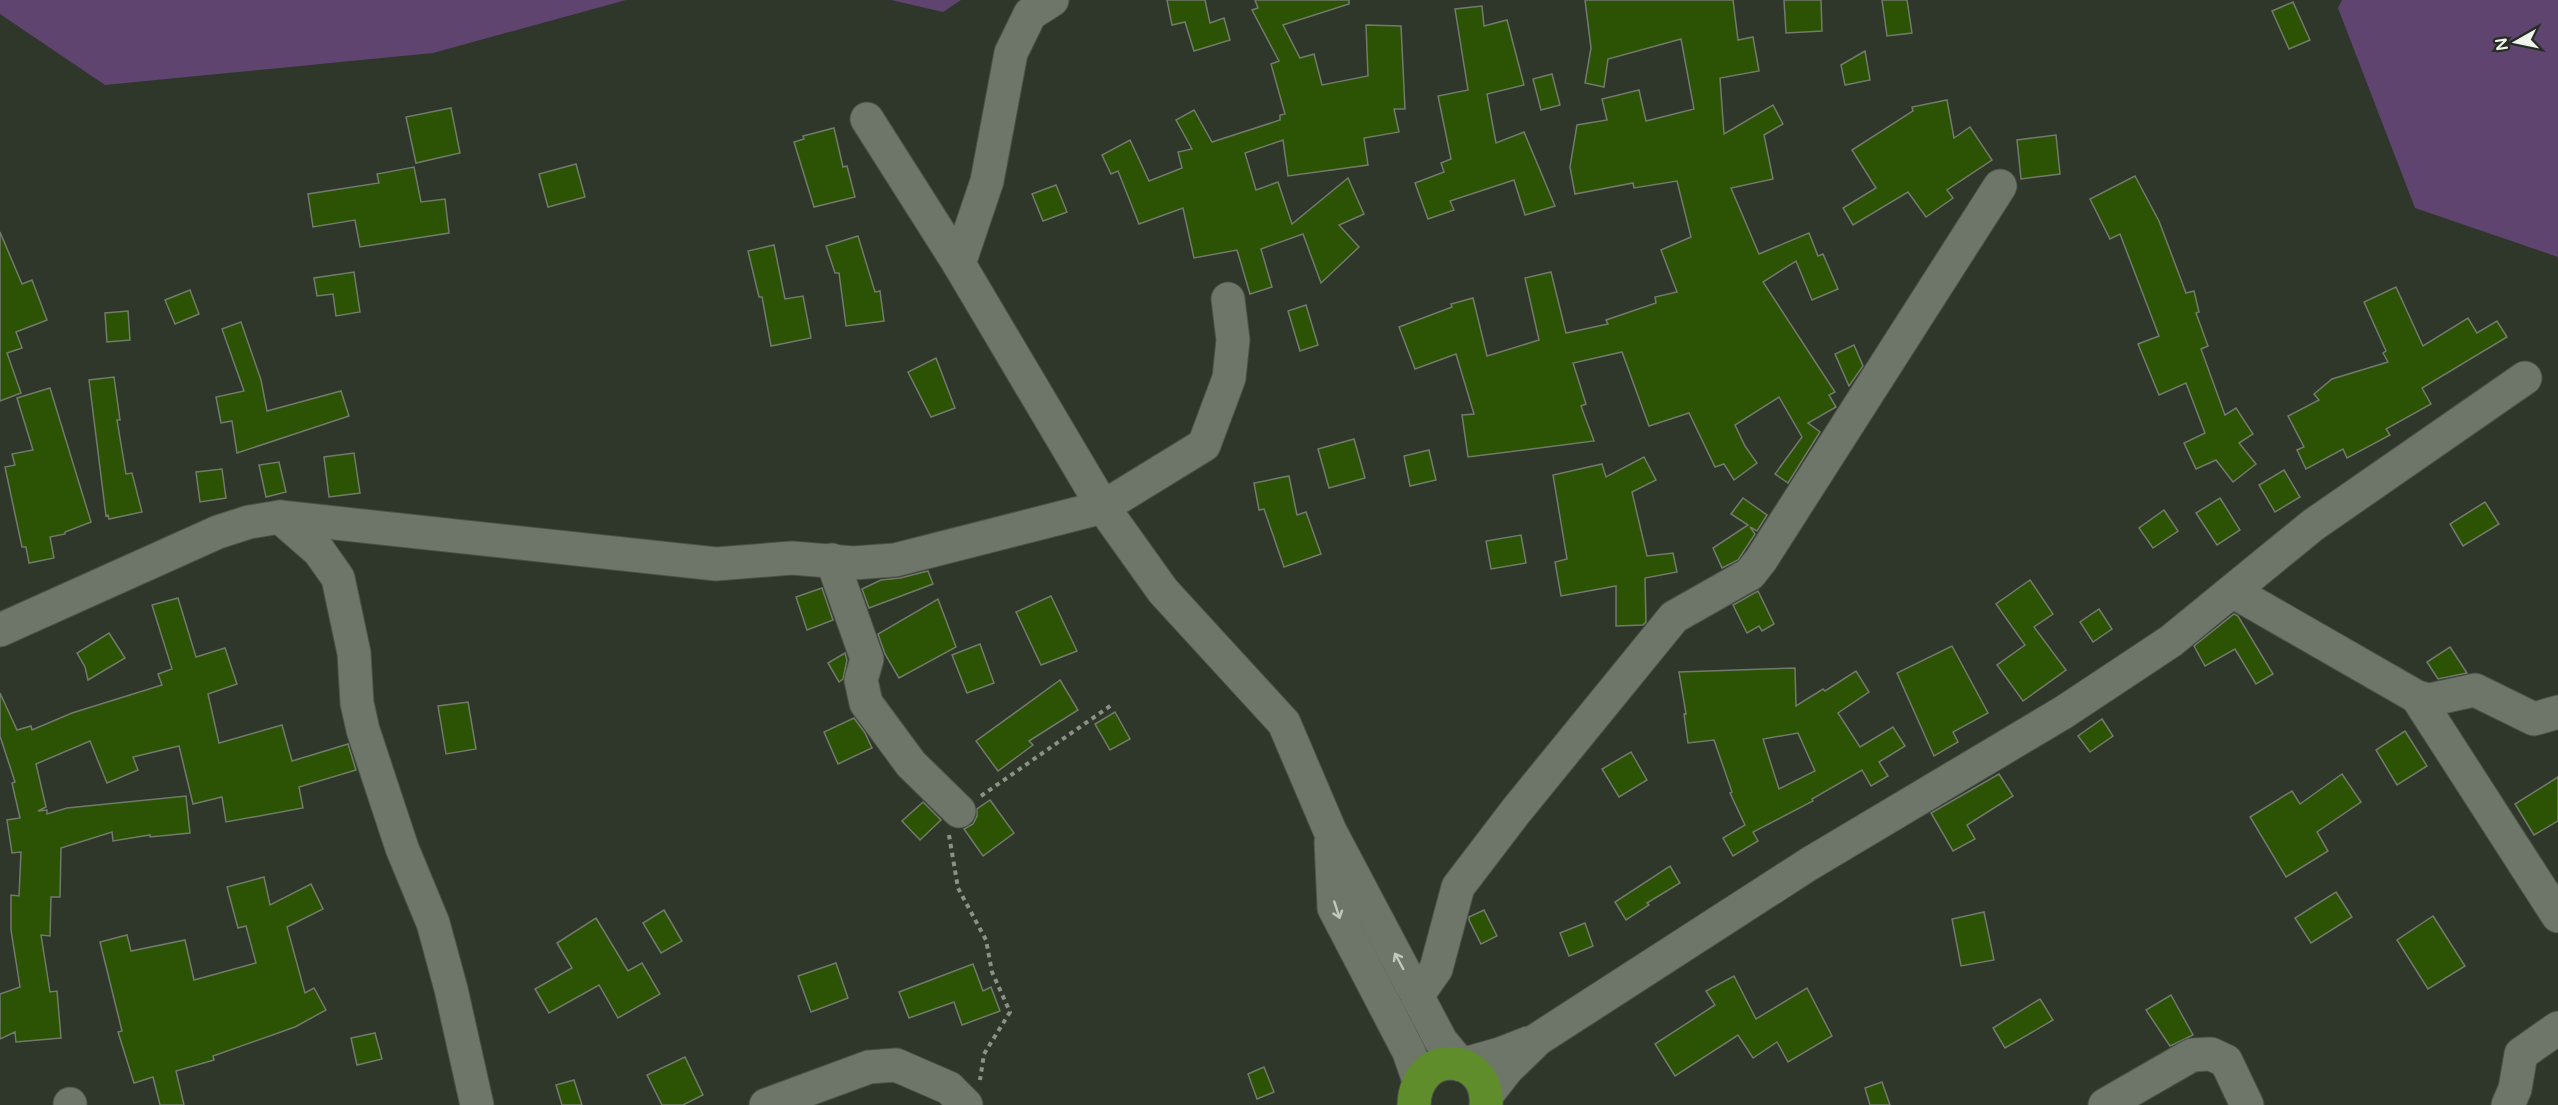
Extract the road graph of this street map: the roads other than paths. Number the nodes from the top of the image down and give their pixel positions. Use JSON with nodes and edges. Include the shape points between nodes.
{"nodes":[{"id":1,"x":1052,"y":0,"type":"edge"},
{"id":2,"x":867,"y":119,"type":"dead end"},
{"id":3,"x":2000,"y":186,"type":"dead end"},
{"id":4,"x":959,"y":264,"type":"junction"},
{"id":5,"x":1228,"y":299,"type":"dead end"},
{"id":6,"x":2525,"y":378,"type":"dead end"},
{"id":7,"x":1103,"y":507,"type":"junction"},
{"id":8,"x":280,"y":517,"type":"junction"},
{"id":9,"x":832,"y":560,"type":"junction"},
{"id":10,"x":2234,"y":592,"type":"junction"},
{"id":11,"x":0,"y":630,"type":"edge"},
{"id":12,"x":2417,"y":697,"type":"junction"},
{"id":13,"x":2558,"y":712,"type":"edge"},
{"id":14,"x":959,"y":811,"type":"road end"},
{"id":15,"x":1330,"y":831,"type":"junction"},
{"id":16,"x":2558,"y":916,"type":"edge"},
{"id":17,"x":1418,"y":996,"type":"junction"},
{"id":18,"x":2558,"y":1028,"type":"edge"},
{"id":19,"x":1538,"y":1039,"type":"junction"},
{"id":20,"x":1461,"y":1065,"type":"junction"},
{"id":21,"x":973,"y":1094,"type":"edge"},
{"id":22,"x":1413,"y":1096,"type":"edge"},
{"id":23,"x":1486,"y":1102,"type":"edge"},
{"id":24,"x":477,"y":1105,"type":"edge"},
{"id":25,"x":766,"y":1105,"type":"edge"},
{"id":26,"x":2105,"y":1105,"type":"edge"},
{"id":27,"x":2247,"y":1105,"type":"edge"},
{"id":28,"x":2508,"y":1105,"type":"edge"}],
"edges":[{"from":1,"to":4,"type":"street","via":[[1030,14],[1011,52],[987,181]]},
{"from":2,"to":4,"type":"street"},
{"from":3,"to":17,"type":"street","via":[[1761,560],[1750,574],[1674,618],[1458,887],[1436,969]]},
{"from":4,"to":7,"type":"street"},
{"from":5,"to":7,"type":"street","via":[[1233,340],[1229,378],[1204,445]]},
{"from":6,"to":10,"type":"street","via":[[2313,525]]},
{"from":7,"to":9,"type":"street","via":[[895,560]]},
{"from":7,"to":15,"type":"street","via":[[1163,591],[1284,723]]},
{"from":8,"to":9,"type":"street","via":[[716,564],[792,558]]},
{"from":8,"to":11,"type":"street","via":[[218,532]]},
{"from":8,"to":24,"type":"street","via":[[319,551],[338,578],[354,652],[363,730],[402,848],[433,923]]},
{"from":9,"to":14,"type":"street","via":[[867,659],[861,680],[866,703],[912,764]]},
{"from":10,"to":12,"type":"street"},
{"from":10,"to":19,"type":"street","via":[[2171,641],[2064,712],[1809,864]]},
{"from":12,"to":13,"type":"street","via":[[2429,700],[2475,690],[2534,719]]},
{"from":12,"to":16,"type":"street"},
{"from":17,"to":15,"type":"street","one_way":true},
{"from":15,"to":22,"type":"street","one_way":true,"via":[[1334,908],[1409,1052]]},
{"from":17,"to":20,"type":"street","via":[[1441,1041]]},
{"from":18,"to":28,"type":"street","via":[[2521,1054]]},
{"from":19,"to":20,"type":"street"},
{"from":19,"to":23,"type":"street","via":[[1507,1069]]},
{"from":20,"to":22,"type":"main road","via":[[1437,1065],[1426,1072]]},
{"from":20,"to":23,"type":"main road","via":[[1480,1080]]},
{"from":21,"to":25,"type":"street","via":[[896,1065],[869,1067]]},
{"from":26,"to":27,"type":"street","via":[[2192,1055],[2211,1054],[2226,1061]]}]}
